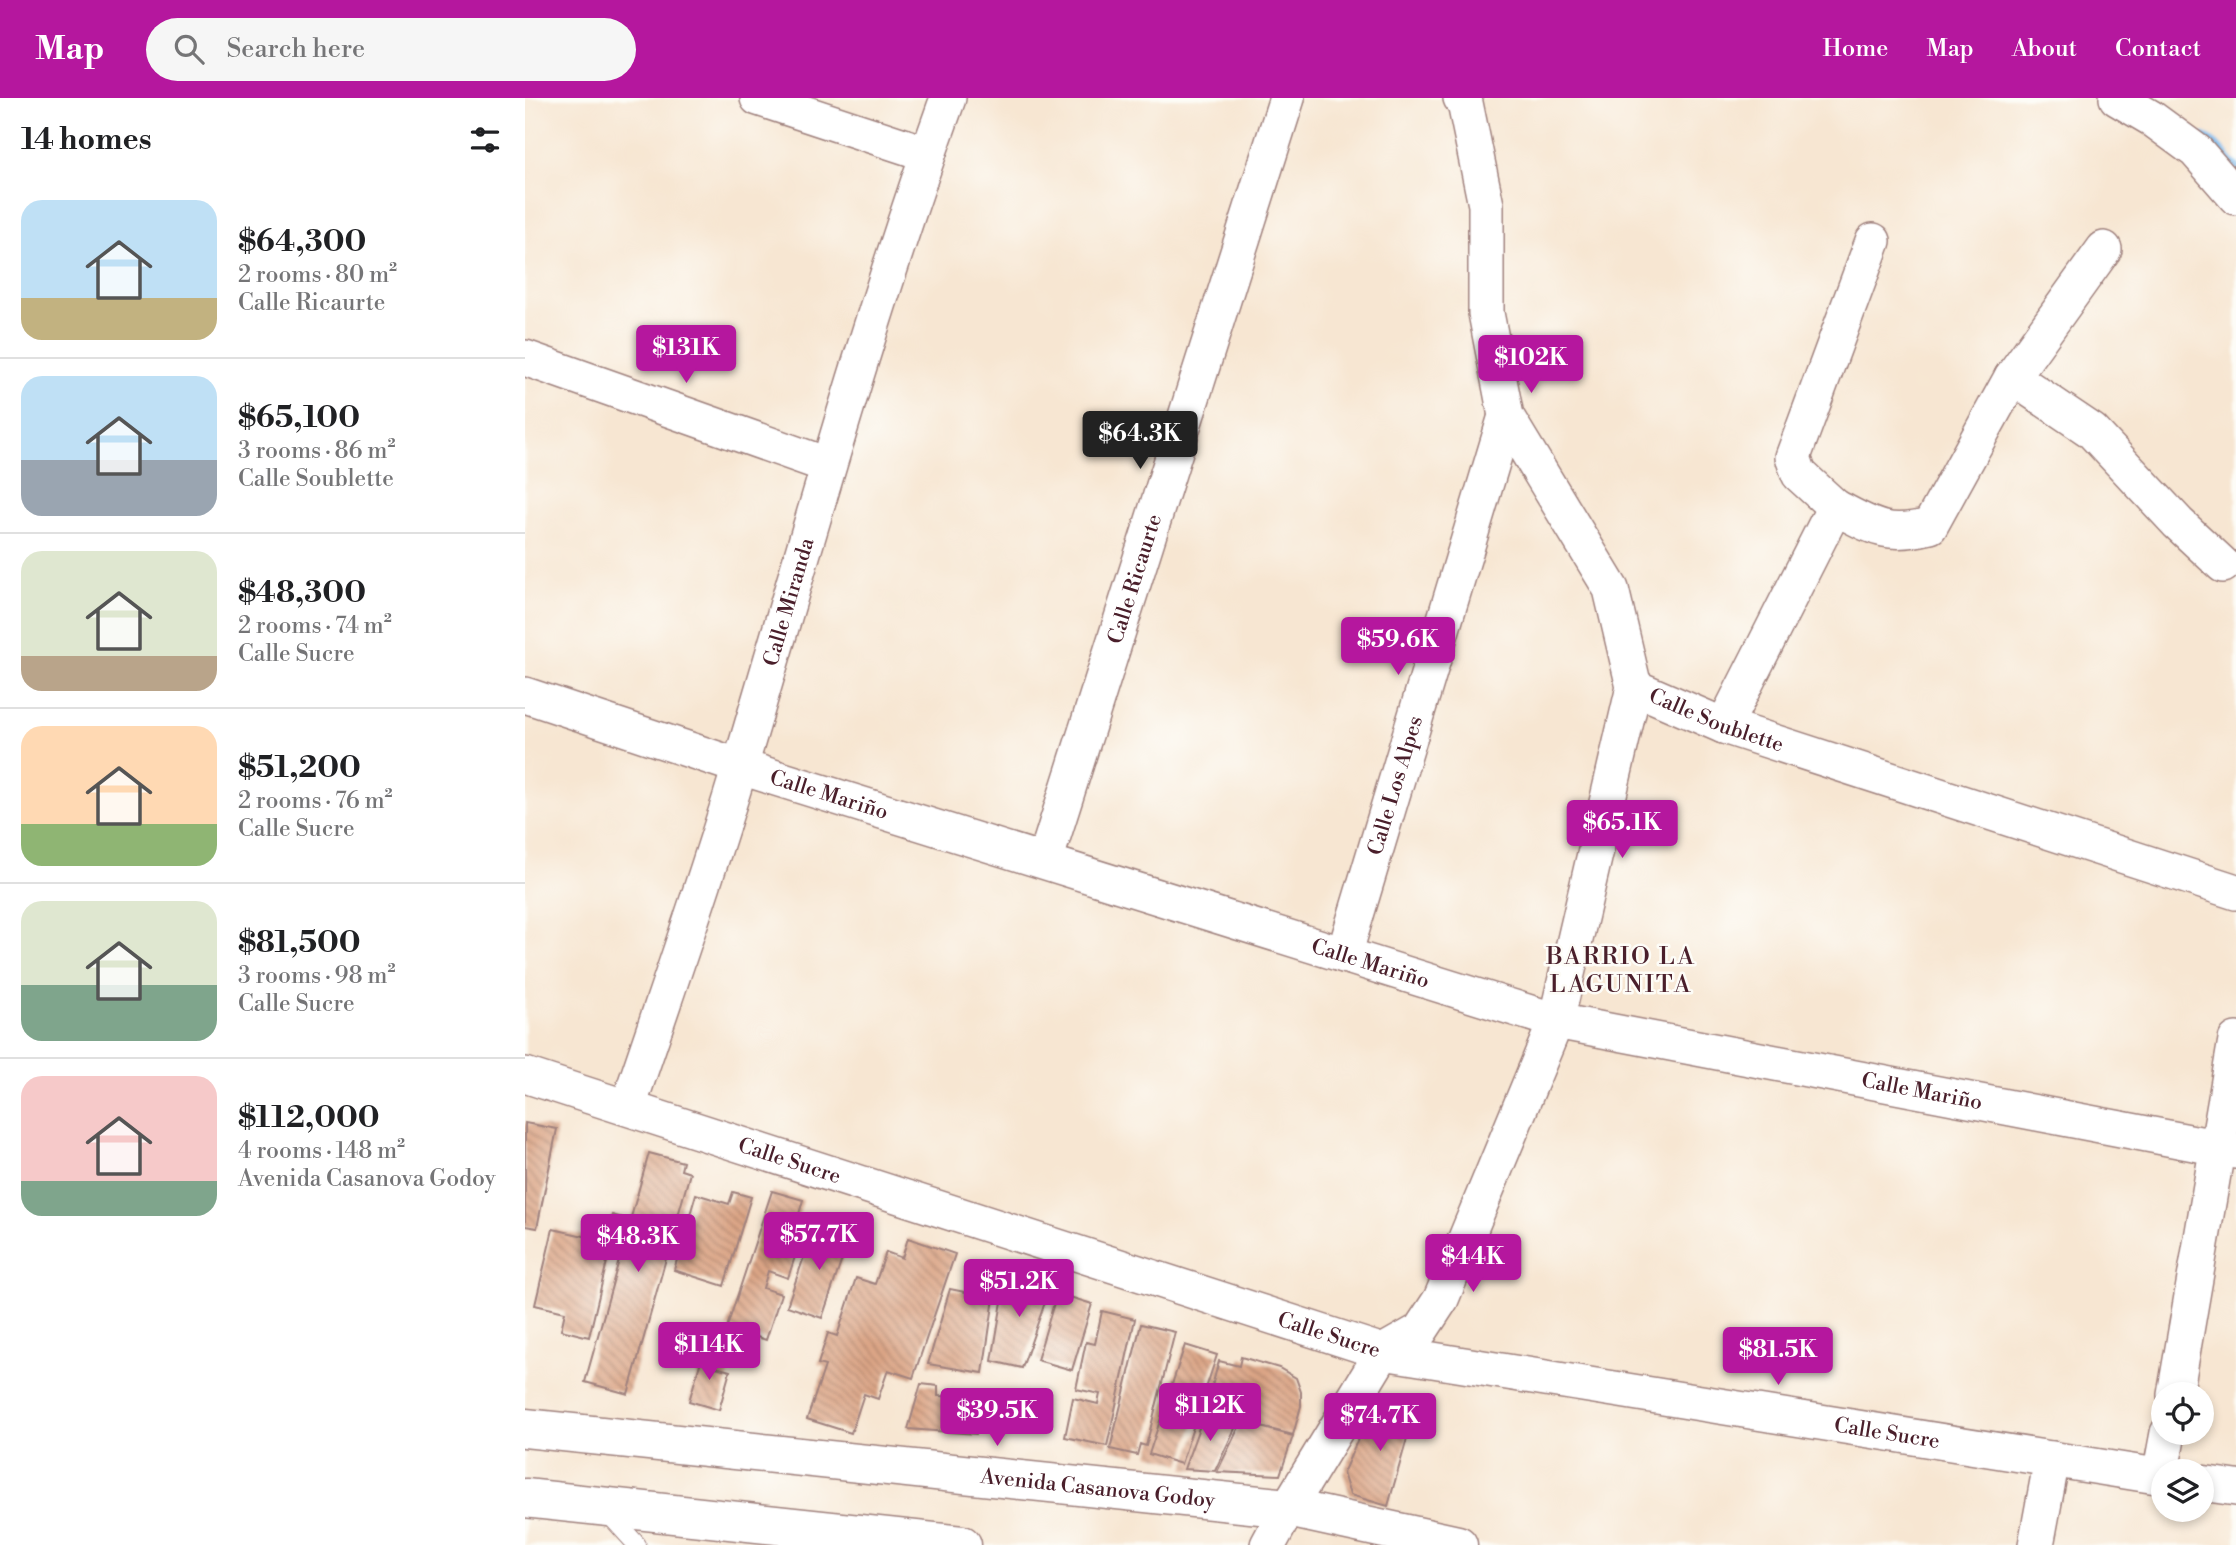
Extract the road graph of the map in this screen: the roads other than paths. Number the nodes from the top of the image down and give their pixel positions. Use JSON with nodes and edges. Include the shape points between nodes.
{"nodes":[{"id":1,"x":758,"y":98,"type":"edge"},
{"id":2,"x":948,"y":98,"type":"edge"},
{"id":3,"x":1287,"y":98,"type":"edge"},
{"id":4,"x":1461,"y":98,"type":"edge"},
{"id":5,"x":2117,"y":98,"type":"edge"},
{"id":6,"x":928,"y":155,"type":"junction"},
{"id":7,"x":2236,"y":197,"type":"edge"},
{"id":8,"x":1873,"y":241,"type":"dead end"},
{"id":9,"x":2104,"y":249,"type":"dead end"},
{"id":10,"x":525,"y":358,"type":"edge"},
{"id":11,"x":2012,"y":377,"type":"junction"},
{"id":12,"x":1506,"y":416,"type":"junction"},
{"id":13,"x":827,"y":465,"type":"junction"},
{"id":14,"x":1835,"y":507,"type":"junction"},
{"id":15,"x":2223,"y":565,"type":"dead end"},
{"id":16,"x":1635,"y":687,"type":"junction"},
{"id":17,"x":525,"y":695,"type":"edge"},
{"id":18,"x":1724,"y":726,"type":"junction"},
{"id":19,"x":741,"y":767,"type":"junction"},
{"id":20,"x":1045,"y":861,"type":"junction"},
{"id":21,"x":2236,"y":892,"type":"edge"},
{"id":22,"x":1344,"y":955,"type":"junction"},
{"id":23,"x":1556,"y":1021,"type":"junction"},
{"id":24,"x":2236,"y":1040,"type":"edge"},
{"id":25,"x":525,"y":1075,"type":"edge"},
{"id":26,"x":628,"y":1107,"type":"junction"},
{"id":27,"x":2227,"y":1149,"type":"edge"},
{"id":28,"x":1383,"y":1352,"type":"junction"},
{"id":29,"x":2178,"y":1382,"type":"edge"},
{"id":30,"x":525,"y":1428,"type":"edge"},
{"id":31,"x":2052,"y":1459,"type":"junction"},
{"id":32,"x":2151,"y":1474,"type":"edge"},
{"id":33,"x":2214,"y":1485,"type":"edge"},
{"id":34,"x":2236,"y":1488,"type":"edge"},
{"id":35,"x":525,"y":1498,"type":"edge"},
{"id":36,"x":602,"y":1506,"type":"junction"},
{"id":37,"x":1288,"y":1508,"type":"junction"},
{"id":38,"x":637,"y":1545,"type":"edge"},
{"id":39,"x":962,"y":1545,"type":"edge"},
{"id":40,"x":1268,"y":1545,"type":"edge"},
{"id":41,"x":1458,"y":1545,"type":"edge"},
{"id":42,"x":2036,"y":1545,"type":"edge"}],
"edges":[{"from":1,"to":6,"type":"street"},
{"from":2,"to":6,"type":"street","name":"Calle Miranda"},
{"from":3,"to":20,"type":"street","name":"Calle Ricaurte"},
{"from":4,"to":12,"type":"street","name":"Calle Soublette","via":[[1486,205],[1486,313]]},
{"from":5,"to":7,"type":"street","via":[[2196,151]]},
{"from":6,"to":13,"type":"street","name":"Calle Miranda"},
{"from":8,"to":14,"type":"street","via":[[1793,457],[1799,474]]},
{"from":9,"to":11,"type":"street"},
{"from":10,"to":13,"type":"street"},
{"from":11,"to":14,"type":"street","via":[[1930,526],[1881,530]]},
{"from":11,"to":15,"type":"street","via":[[2092,431]]},
{"from":12,"to":16,"type":"street","name":"Calle Soublette","via":[[1611,589]]},
{"from":12,"to":22,"type":"street","name":"Calle Los Alpes"},
{"from":13,"to":19,"type":"street","name":"Calle Miranda"},
{"from":14,"to":18,"type":"street"},
{"from":16,"to":18,"type":"street","name":"Calle Soublette"},
{"from":16,"to":23,"type":"street"},
{"from":17,"to":19,"type":"street","name":"Calle Mariño"},
{"from":18,"to":21,"type":"street","name":"Calle Soublette"},
{"from":19,"to":20,"type":"street","name":"Calle Mariño"},
{"from":19,"to":26,"type":"street","name":"Calle Miranda"},
{"from":20,"to":22,"type":"street","name":"Calle Mariño"},
{"from":22,"to":23,"type":"street","name":"Calle Mariño"},
{"from":23,"to":27,"type":"street","name":"Calle Mariño"},
{"from":23,"to":28,"type":"street","via":[[1441,1299],[1420,1331]]},
{"from":24,"to":27,"type":"street"},
{"from":25,"to":26,"type":"street","name":"Calle Sucre"},
{"from":26,"to":28,"type":"street","name":"Calle Sucre"},
{"from":27,"to":29,"type":"street"},
{"from":28,"to":31,"type":"street","name":"Calle Sucre"},
{"from":28,"to":37,"type":"street"},
{"from":30,"to":37,"type":"street","name":"Avenida Casanova Godoy"},
{"from":31,"to":32,"type":"street","name":"Calle Sucre"},
{"from":31,"to":42,"type":"street"},
{"from":33,"to":34,"type":"street"},
{"from":35,"to":36,"type":"street"},
{"from":36,"to":38,"type":"lane"},
{"from":36,"to":39,"type":"street"},
{"from":37,"to":40,"type":"street"},
{"from":37,"to":41,"type":"street","name":"Avenida Casanova Godoy"}]}
